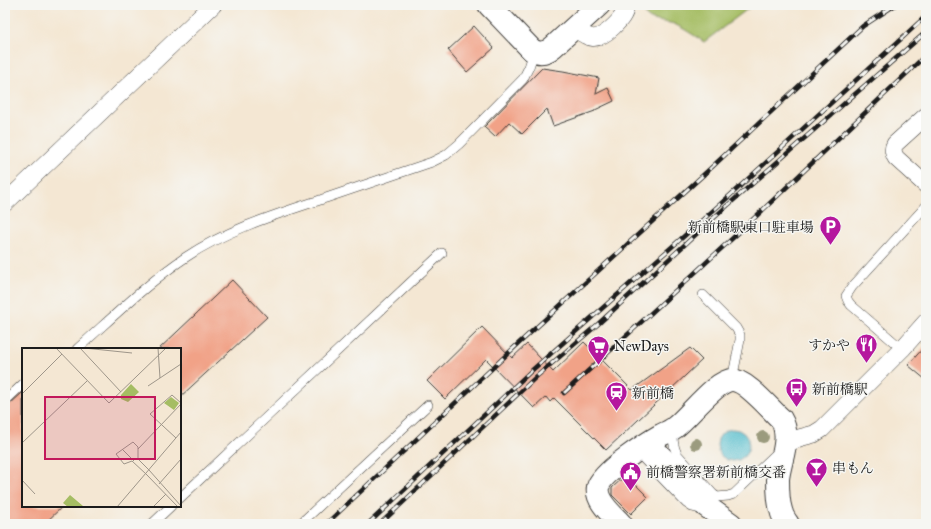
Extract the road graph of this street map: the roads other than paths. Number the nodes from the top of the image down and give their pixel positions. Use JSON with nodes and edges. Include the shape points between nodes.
{"nodes":[{"id":1,"x":213,"y":5,"type":"edge"},
{"id":2,"x":489,"y":5,"type":"edge"},
{"id":3,"x":599,"y":5,"type":"edge"},
{"id":4,"x":626,"y":5,"type":"edge"},
{"id":5,"x":575,"y":28,"type":"junction"},
{"id":6,"x":540,"y":53,"type":"junction"},
{"id":7,"x":926,"y":116,"type":"edge"},
{"id":8,"x":926,"y":185,"type":"edge"},
{"id":9,"x":5,"y":203,"type":"edge"},
{"id":10,"x":926,"y":206,"type":"edge"},
{"id":11,"x":442,"y":253,"type":"dead end"},
{"id":12,"x":703,"y":296,"type":"dead end"},
{"id":13,"x":926,"y":322,"type":"edge"},
{"id":14,"x":78,"y":348,"type":"edge"},
{"id":15,"x":902,"y":349,"type":"junction"},
{"id":16,"x":732,"y":380,"type":"junction"},
{"id":17,"x":22,"y":385,"type":"edge"},
{"id":18,"x":5,"y":401,"type":"edge"},
{"id":19,"x":428,"y":405,"type":"dead end"},
{"id":20,"x":673,"y":428,"type":"junction"},
{"id":21,"x":785,"y":445,"type":"junction"},
{"id":22,"x":642,"y":447,"type":"junction"},
{"id":23,"x":181,"y":497,"type":"edge"},
{"id":24,"x":170,"y":507,"type":"edge"},
{"id":25,"x":152,"y":524,"type":"edge"},
{"id":26,"x":300,"y":524,"type":"edge"},
{"id":27,"x":621,"y":524,"type":"edge"},
{"id":28,"x":731,"y":524,"type":"edge"},
{"id":29,"x":788,"y":524,"type":"edge"}],
"edges":[{"from":1,"to":9,"type":"street"},
{"from":2,"to":6,"type":"main road","via":[[532,50]]},
{"from":3,"to":5,"type":"main road"},
{"from":4,"to":5,"type":"street","via":[[620,20],[603,36],[586,36]]},
{"from":5,"to":6,"type":"main road","via":[[549,50]]},
{"from":6,"to":14,"type":"lane","via":[[532,58],[523,78],[446,155],[239,229],[207,245],[154,280]]},
{"from":7,"to":8,"type":"street","via":[[893,148],[896,158]]},
{"from":10,"to":15,"type":"lane","via":[[846,296],[851,305]]},
{"from":11,"to":23,"type":"lane"},
{"from":12,"to":16,"type":"lane","via":[[740,335]]},
{"from":13,"to":15,"type":"street"},
{"from":15,"to":21,"type":"street","via":[[822,429]]},
{"from":16,"to":20,"type":"main road","via":[[717,387]]},
{"from":16,"to":21,"type":"main road","via":[[749,388],[780,419],[785,428]]},
{"from":17,"to":18,"type":"lane"},
{"from":19,"to":26,"type":"lane"},
{"from":20,"to":21,"type":"lane","via":[[673,442],[677,454],[717,497],[734,494]]},
{"from":20,"to":22,"type":"main road"},
{"from":21,"to":29,"type":"main road","via":[[778,493],[781,510]]},
{"from":22,"to":27,"type":"main road","via":[[604,477],[598,488],[601,502]]},
{"from":22,"to":28,"type":"main road","via":[[656,451],[700,500]]},
{"from":24,"to":25,"type":"lane"}]}
